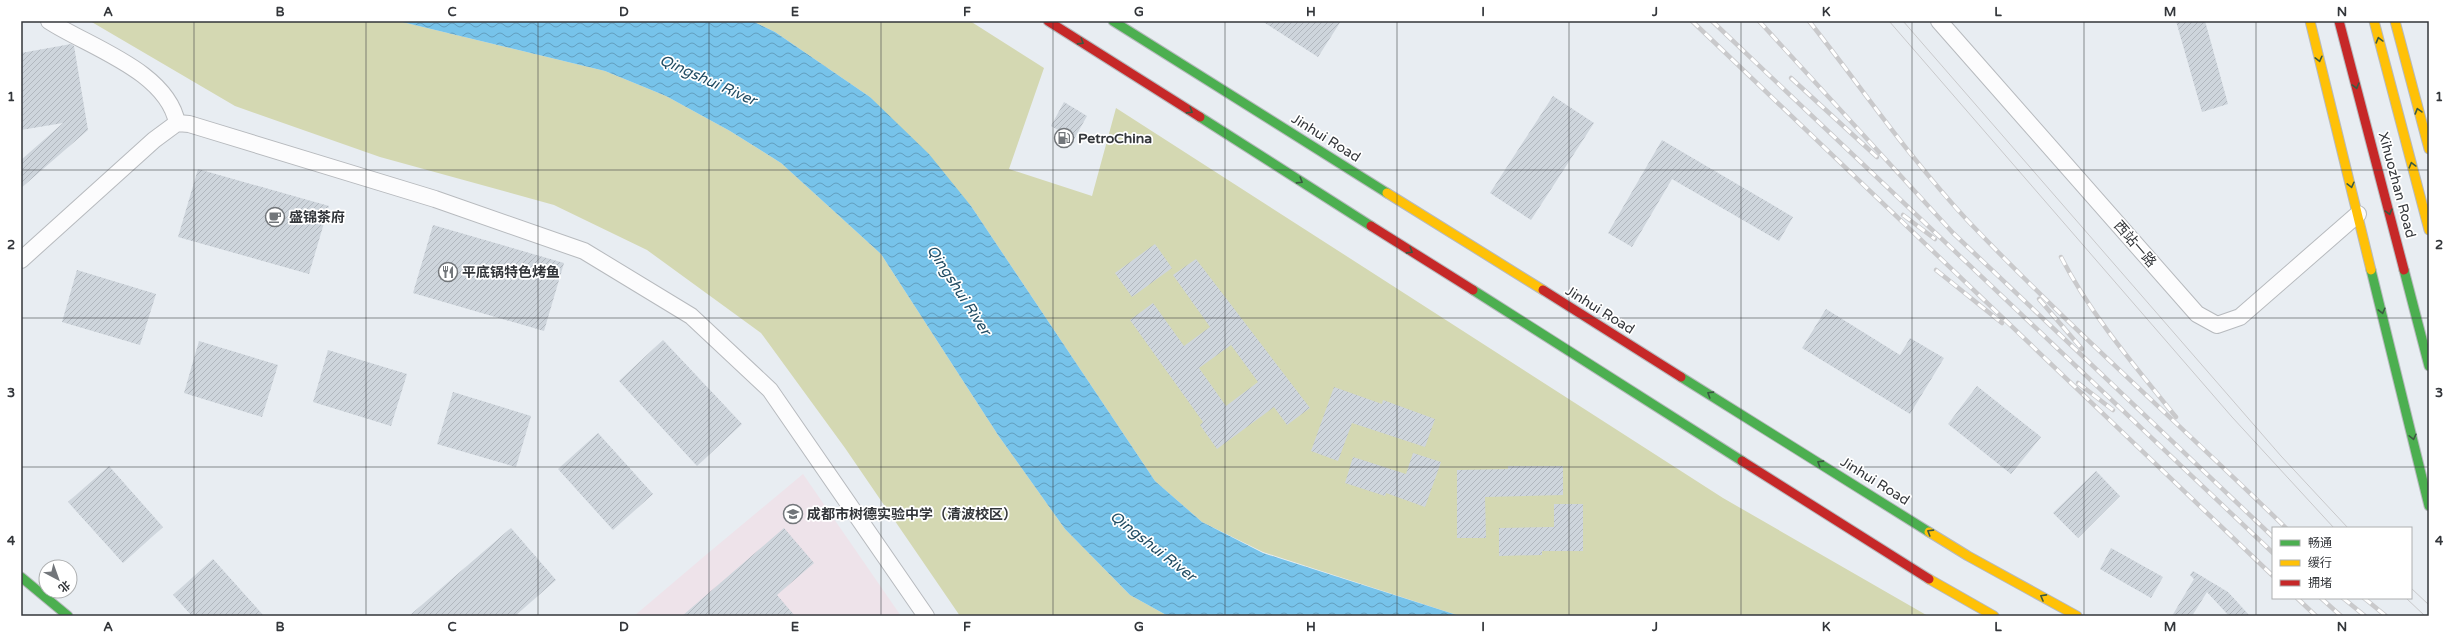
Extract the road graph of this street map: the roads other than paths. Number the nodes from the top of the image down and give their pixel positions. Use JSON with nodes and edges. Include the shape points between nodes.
{"nodes":[{"id":1,"x":49,"y":21,"type":"edge"},
{"id":2,"x":1048,"y":21,"type":"edge"},
{"id":3,"x":1113,"y":21,"type":"edge"},
{"id":4,"x":1939,"y":21,"type":"edge"},
{"id":5,"x":2310,"y":21,"type":"edge"},
{"id":6,"x":2340,"y":21,"type":"edge"},
{"id":7,"x":2374,"y":21,"type":"edge"},
{"id":8,"x":2395,"y":21,"type":"edge"},
{"id":9,"x":177,"y":123,"type":"junction"},
{"id":10,"x":2429,"y":149,"type":"edge"},
{"id":11,"x":2358,"y":214,"type":"junction"},
{"id":12,"x":2429,"y":230,"type":"edge"},
{"id":13,"x":21,"y":260,"type":"edge"},
{"id":14,"x":2428,"y":361,"type":"edge"},
{"id":15,"x":2429,"y":506,"type":"edge"},
{"id":16,"x":21,"y":577,"type":"edge"},
{"id":17,"x":1949,"y":592,"type":"junction"},
{"id":18,"x":68,"y":616,"type":"edge"},
{"id":19,"x":926,"y":616,"type":"edge"},
{"id":20,"x":1977,"y":616,"type":"edge"},
{"id":21,"x":1994,"y":616,"type":"edge"},
{"id":22,"x":2077,"y":616,"type":"edge"}],
"edges":[{"from":1,"to":9,"type":"street","via":[[139,72],[166,96]]},
{"from":2,"to":17,"type":"main road","one_way":true},
{"from":22,"to":3,"type":"main road","name":"Jinhui Road","one_way":true,"via":[[1968,556]]},
{"from":4,"to":11,"type":"street","name":"西站一路","via":[[2197,314],[2217,325],[2240,317]]},
{"from":5,"to":11,"type":"main road","one_way":true},
{"from":6,"to":14,"type":"main road","name":"Xihuozhan Road","one_way":true},
{"from":12,"to":7,"type":"main road","name":"Xihuozhan Road","one_way":true},
{"from":10,"to":8,"type":"main road","one_way":true},
{"from":9,"to":13,"type":"street","via":[[154,140]]},
{"from":9,"to":19,"type":"street","via":[[189,124],[435,199],[584,252],[690,316],[770,390]]},
{"from":11,"to":15,"type":"main road","one_way":true},
{"from":16,"to":18,"type":"main road"},
{"from":17,"to":20,"type":"main road"},
{"from":17,"to":21,"type":"main road"}]}
